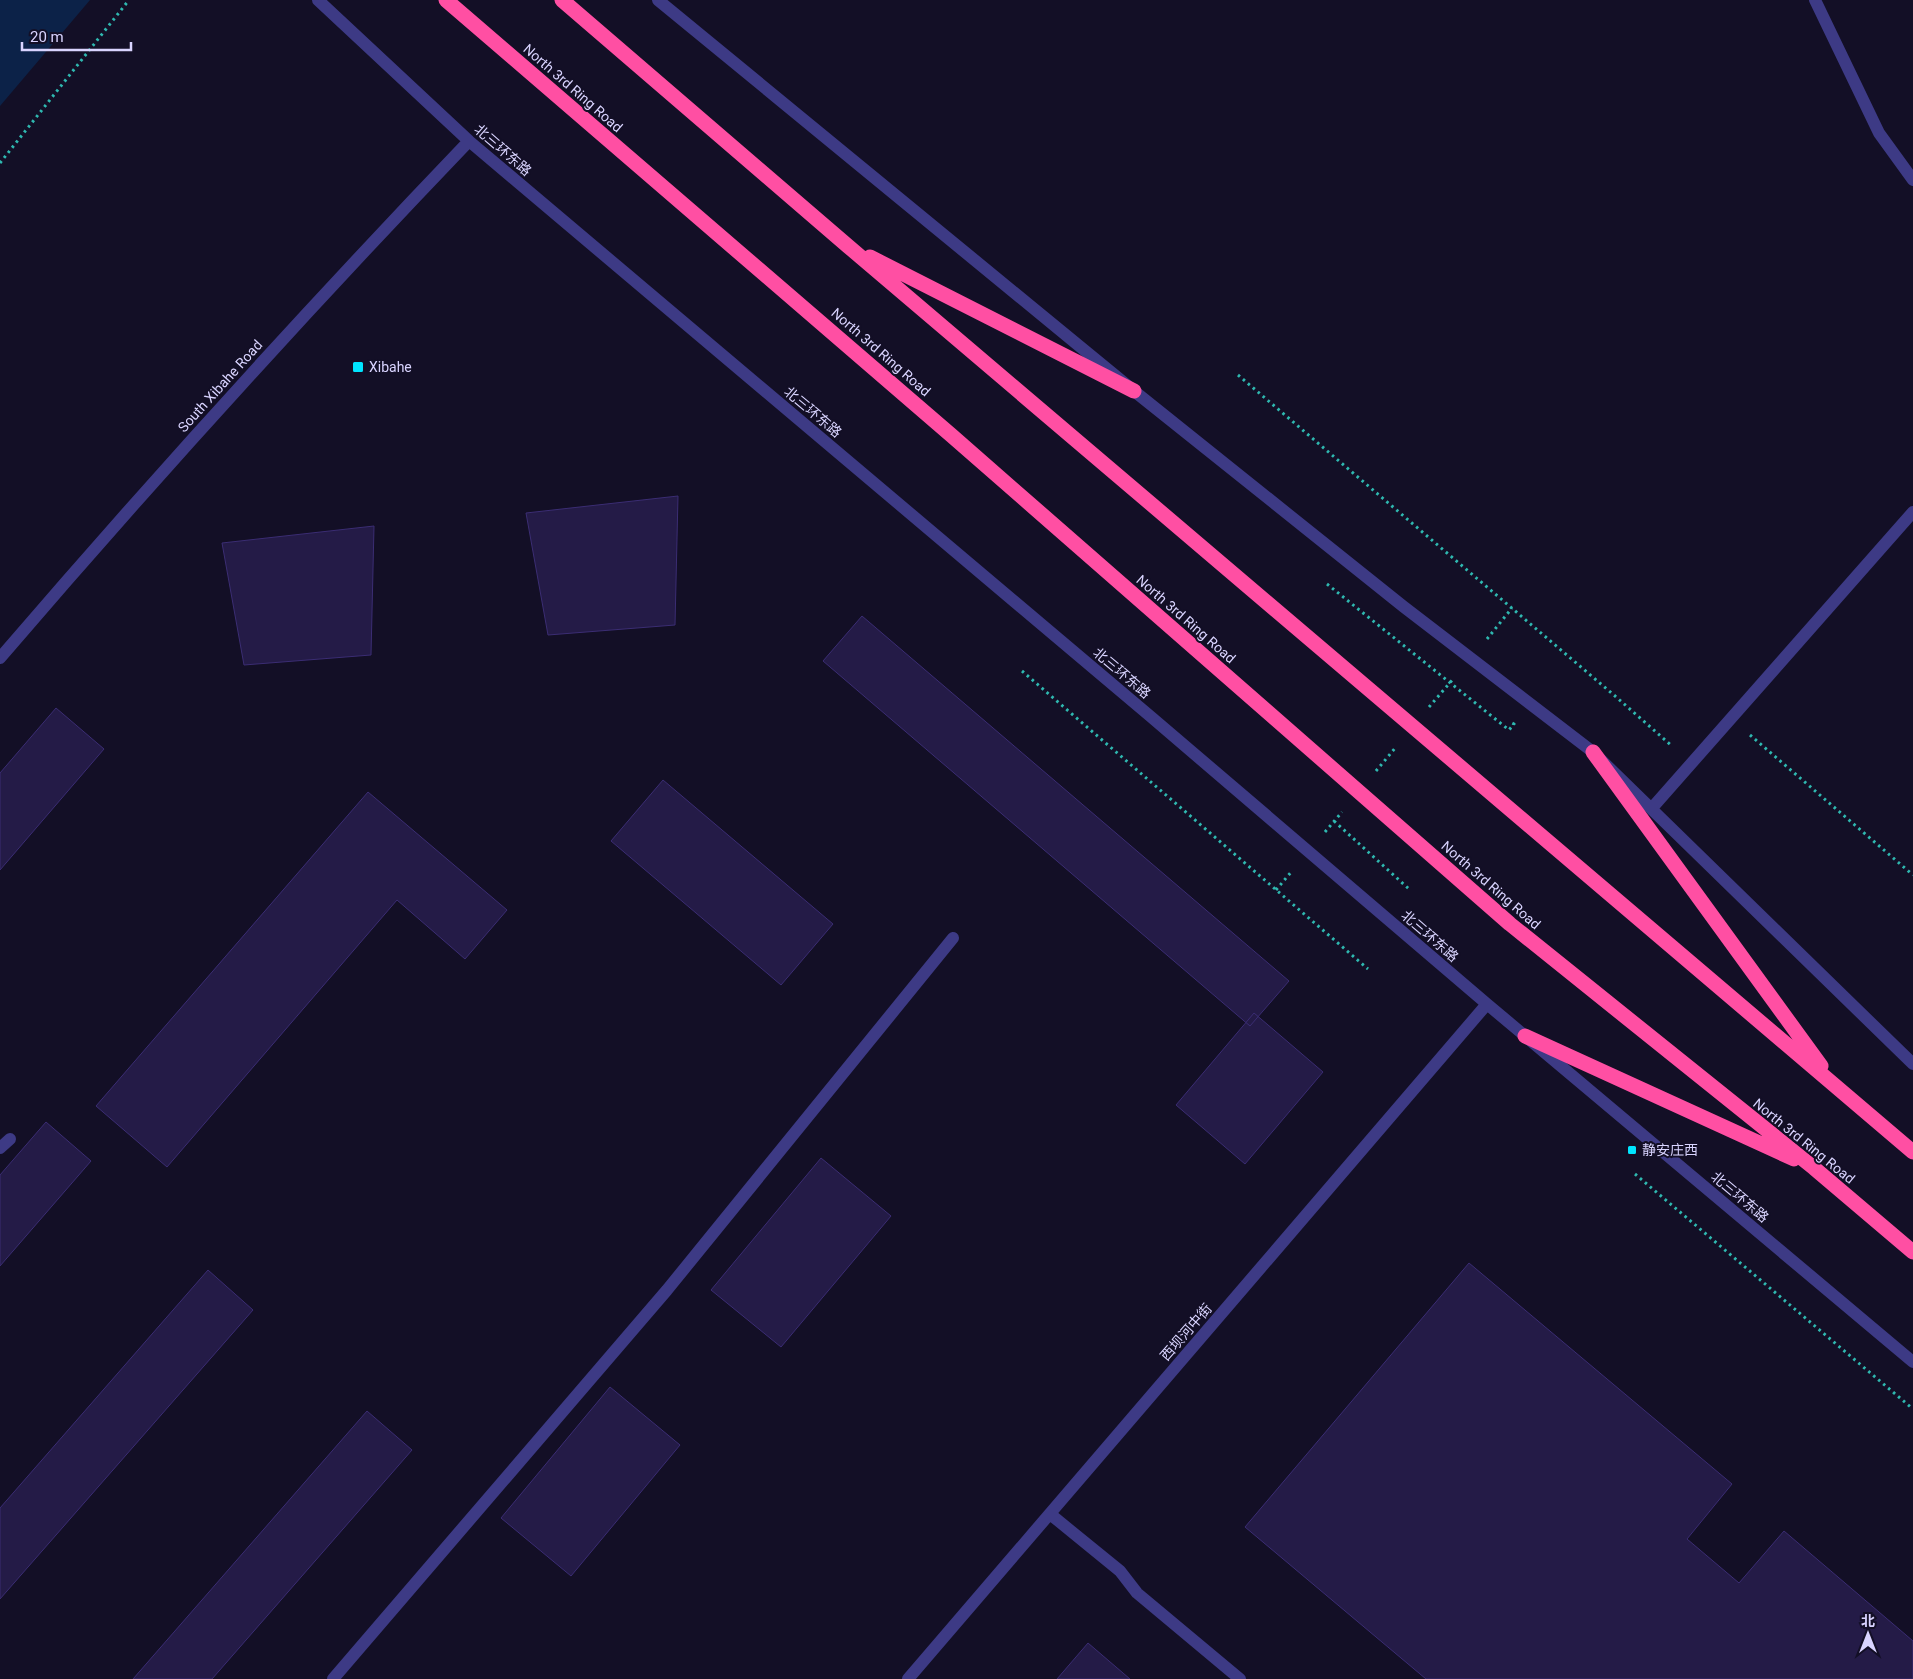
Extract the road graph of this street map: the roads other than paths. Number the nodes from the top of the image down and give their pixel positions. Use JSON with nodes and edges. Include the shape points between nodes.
{"nodes":[{"id":1,"x":318,"y":0,"type":"edge"},
{"id":2,"x":446,"y":0,"type":"edge"},
{"id":3,"x":562,"y":0,"type":"edge"},
{"id":4,"x":658,"y":0,"type":"edge"},
{"id":5,"x":1815,"y":0,"type":"edge"},
{"id":6,"x":469,"y":141,"type":"junction"},
{"id":7,"x":1913,"y":180,"type":"edge"},
{"id":8,"x":849,"y":247,"type":"junction"},
{"id":9,"x":1134,"y":391,"type":"junction"},
{"id":10,"x":1913,"y":512,"type":"edge"},
{"id":11,"x":0,"y":658,"type":"edge"},
{"id":12,"x":1593,"y":752,"type":"junction"},
{"id":13,"x":1652,"y":808,"type":"junction"},
{"id":14,"x":953,"y":938,"type":"dead end"},
{"id":15,"x":1487,"y":1004,"type":"junction"},
{"id":16,"x":1525,"y":1036,"type":"junction"},
{"id":17,"x":1913,"y":1064,"type":"edge"},
{"id":18,"x":1835,"y":1086,"type":"junction"},
{"id":19,"x":10,"y":1139,"type":"dead end"},
{"id":20,"x":0,"y":1148,"type":"edge"},
{"id":21,"x":1913,"y":1152,"type":"edge"},
{"id":22,"x":1814,"y":1168,"type":"junction"},
{"id":23,"x":1913,"y":1252,"type":"edge"},
{"id":24,"x":1913,"y":1362,"type":"edge"},
{"id":25,"x":1050,"y":1514,"type":"junction"},
{"id":26,"x":333,"y":1679,"type":"edge"},
{"id":27,"x":908,"y":1679,"type":"edge"},
{"id":28,"x":1240,"y":1679,"type":"edge"}],
"edges":[{"from":1,"to":6,"type":"street","name":"北三环东路"},
{"from":2,"to":22,"type":"highway","name":"North 3rd Ring Road","via":[[952,435],[1510,924]]},
{"from":3,"to":8,"type":"highway"},
{"from":4,"to":9,"type":"street"},
{"from":5,"to":7,"type":"street","via":[[1879,133]]},
{"from":6,"to":11,"type":"street","name":"South Xibahe Road","via":[[349,266],[100,541]]},
{"from":6,"to":15,"type":"street","name":"北三环东路"},
{"from":8,"to":9,"type":"highway"},
{"from":8,"to":18,"type":"highway"},
{"from":9,"to":12,"type":"street","via":[[1404,607]]},
{"from":10,"to":13,"type":"street"},
{"from":12,"to":13,"type":"street"},
{"from":12,"to":18,"type":"highway"},
{"from":13,"to":17,"type":"street"},
{"from":14,"to":26,"type":"street","via":[[667,1290]]},
{"from":15,"to":16,"type":"street","name":"北三环东路"},
{"from":15,"to":25,"type":"street","name":"西坝河中街"},
{"from":16,"to":22,"type":"highway"},
{"from":16,"to":24,"type":"street","name":"北三环东路"},
{"from":18,"to":21,"type":"highway"},
{"from":19,"to":20,"type":"street"},
{"from":22,"to":23,"type":"highway","name":"North 3rd Ring Road"},
{"from":25,"to":27,"type":"street","name":"西坝河中街"},
{"from":25,"to":28,"type":"street","via":[[1120,1571],[1137,1594]]}]}
